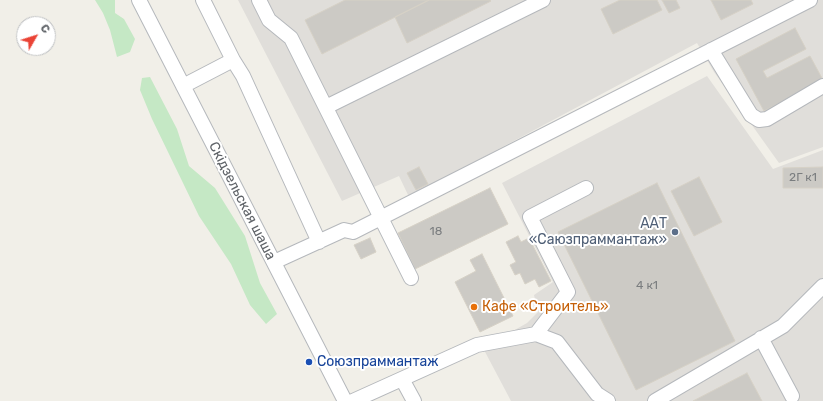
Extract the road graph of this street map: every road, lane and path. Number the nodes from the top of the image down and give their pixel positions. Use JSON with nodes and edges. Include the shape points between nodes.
{"nodes":[{"id":1,"x":139,"y":0,"type":"edge"},
{"id":2,"x":203,"y":0,"type":"edge"},
{"id":3,"x":259,"y":0,"type":"edge"},
{"id":4,"x":543,"y":0,"type":"edge"},
{"id":5,"x":810,"y":0,"type":"edge"},
{"id":6,"x":794,"y":3,"type":"edge"},
{"id":7,"x":711,"y":50,"type":"junction"},
{"id":8,"x":233,"y":60,"type":"junction"},
{"id":9,"x":183,"y":86,"type":"junction"},
{"id":10,"x":823,"y":86,"type":"edge"},
{"id":11,"x":326,"y":107,"type":"junction"},
{"id":12,"x":586,"y":188,"type":"dead end"},
{"id":13,"x":382,"y":218,"type":"junction"},
{"id":14,"x":319,"y":242,"type":"junction"},
{"id":15,"x":274,"y":262,"type":"junction"},
{"id":16,"x":411,"y":278,"type":"dead end"},
{"id":17,"x":823,"y":286,"type":"edge"},
{"id":18,"x":536,"y":334,"type":"junction"},
{"id":19,"x":761,"y":338,"type":"junction"},
{"id":20,"x":402,"y":379,"type":"junction"},
{"id":21,"x":792,"y":396,"type":"dead end"},
{"id":22,"x":345,"y":401,"type":"edge"},
{"id":23,"x":353,"y":401,"type":"edge"},
{"id":24,"x":414,"y":401,"type":"edge"},
{"id":25,"x":608,"y":401,"type":"edge"},
{"id":26,"x":655,"y":401,"type":"edge"}],
"edges":[{"from":1,"to":9,"type":"street","name":"Скідзельская шаша"},
{"from":2,"to":8,"type":"street"},
{"from":3,"to":11,"type":"street","via":[[269,20],[291,38]]},
{"from":4,"to":11,"type":"street"},
{"from":5,"to":6,"type":"street"},
{"from":6,"to":7,"type":"street"},
{"from":7,"to":10,"type":"street","via":[[751,114],[759,120],[766,119]]},
{"from":7,"to":13,"type":"street"},
{"from":8,"to":9,"type":"street"},
{"from":8,"to":14,"type":"street","via":[[243,76]]},
{"from":9,"to":15,"type":"street","name":"Скідзельская шаша"},
{"from":11,"to":13,"type":"street"},
{"from":12,"to":18,"type":"street","via":[[530,217],[568,292]]},
{"from":13,"to":14,"type":"street","via":[[353,232],[344,230]]},
{"from":13,"to":16,"type":"street"},
{"from":14,"to":15,"type":"street"},
{"from":15,"to":22,"type":"street","name":"Скідзельская шаша"},
{"from":17,"to":19,"type":"street","via":[[782,326]]},
{"from":18,"to":20,"type":"street","via":[[477,345]]},
{"from":18,"to":25,"type":"street","via":[[557,342],[597,394]]},
{"from":19,"to":21,"type":"street"},
{"from":19,"to":26,"type":"street"},
{"from":20,"to":23,"type":"street"},
{"from":20,"to":24,"type":"street"}]}
